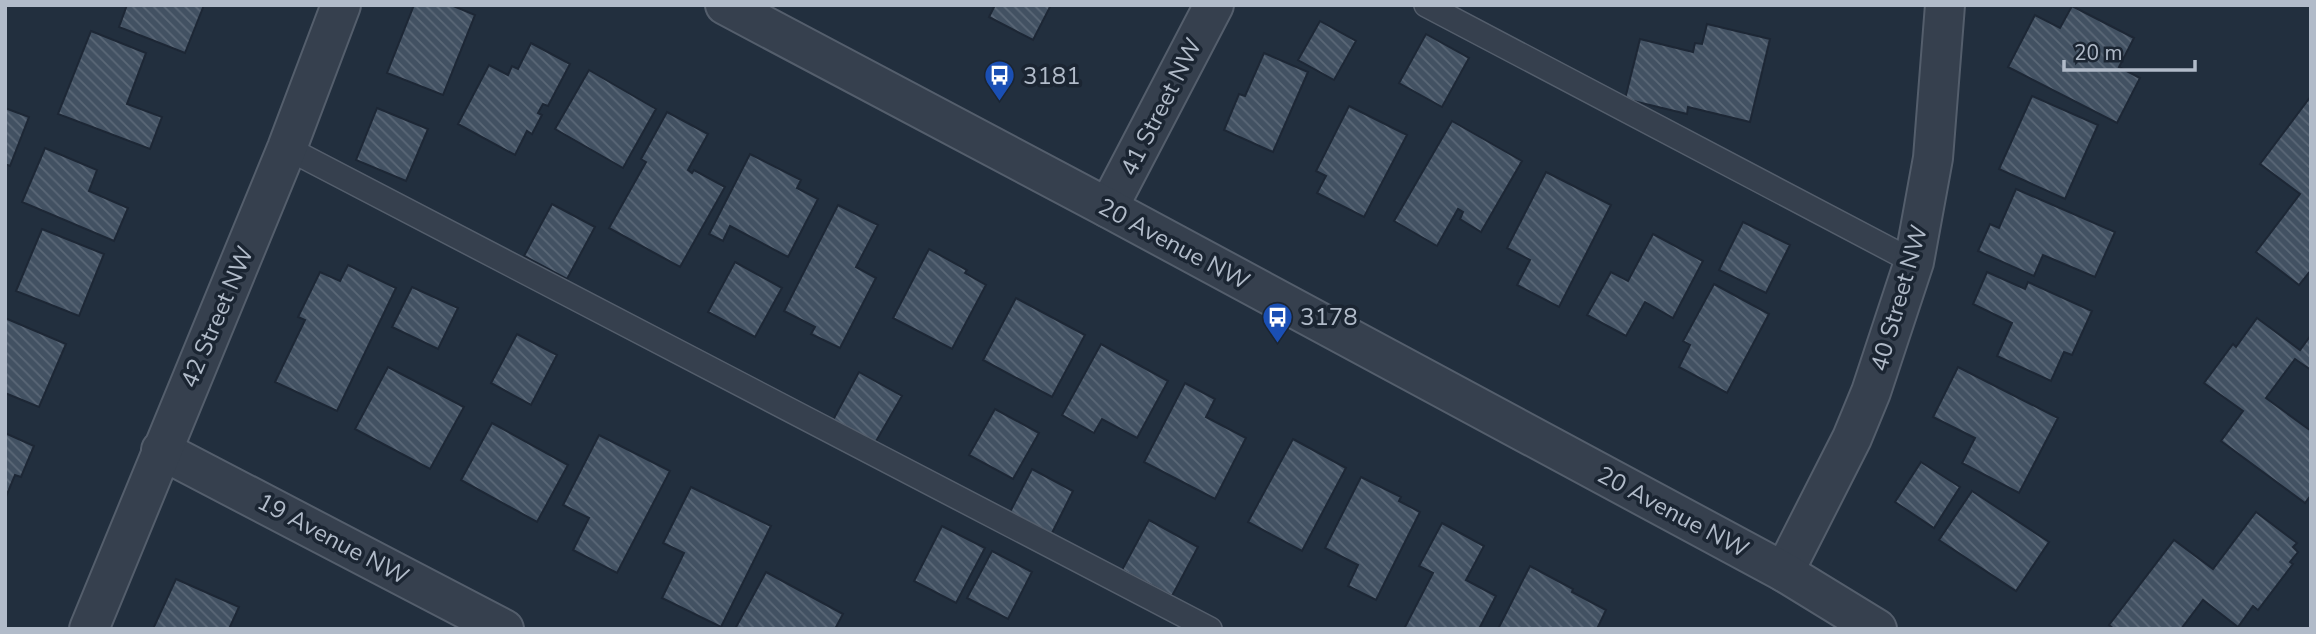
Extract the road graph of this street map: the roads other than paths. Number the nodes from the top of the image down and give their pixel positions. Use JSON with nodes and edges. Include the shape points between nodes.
{"nodes":[{"id":1,"x":341,"y":5,"type":"edge"},
{"id":2,"x":725,"y":5,"type":"edge"},
{"id":3,"x":1214,"y":5,"type":"edge"},
{"id":4,"x":1426,"y":5,"type":"edge"},
{"id":5,"x":1945,"y":5,"type":"edge"},
{"id":6,"x":288,"y":148,"type":"junction"},
{"id":7,"x":1108,"y":208,"type":"junction"},
{"id":8,"x":1914,"y":262,"type":"junction"},
{"id":9,"x":161,"y":450,"type":"junction"},
{"id":10,"x":1784,"y":572,"type":"junction"},
{"id":11,"x":89,"y":629,"type":"edge"},
{"id":12,"x":504,"y":629,"type":"edge"},
{"id":13,"x":1210,"y":629,"type":"edge"},
{"id":14,"x":1877,"y":629,"type":"edge"}],
"edges":[{"from":1,"to":6,"type":"street","name":"42 Street NW"},
{"from":2,"to":7,"type":"street","name":"20 Avenue NW"},
{"from":3,"to":7,"type":"street","name":"41 Street NW"},
{"from":4,"to":8,"type":"lane"},
{"from":5,"to":8,"type":"street","name":"40 Street NW","via":[[1933,158]]},
{"from":6,"to":9,"type":"street","name":"42 Street NW"},
{"from":6,"to":13,"type":"lane"},
{"from":7,"to":10,"type":"street","name":"20 Avenue NW"},
{"from":8,"to":10,"type":"street","name":"40 Street NW","via":[[1857,426]]},
{"from":9,"to":11,"type":"street","name":"42 Street NW"},
{"from":9,"to":12,"type":"street","name":"19 Avenue NW"},
{"from":10,"to":14,"type":"street","name":"20 Avenue NW"}]}
